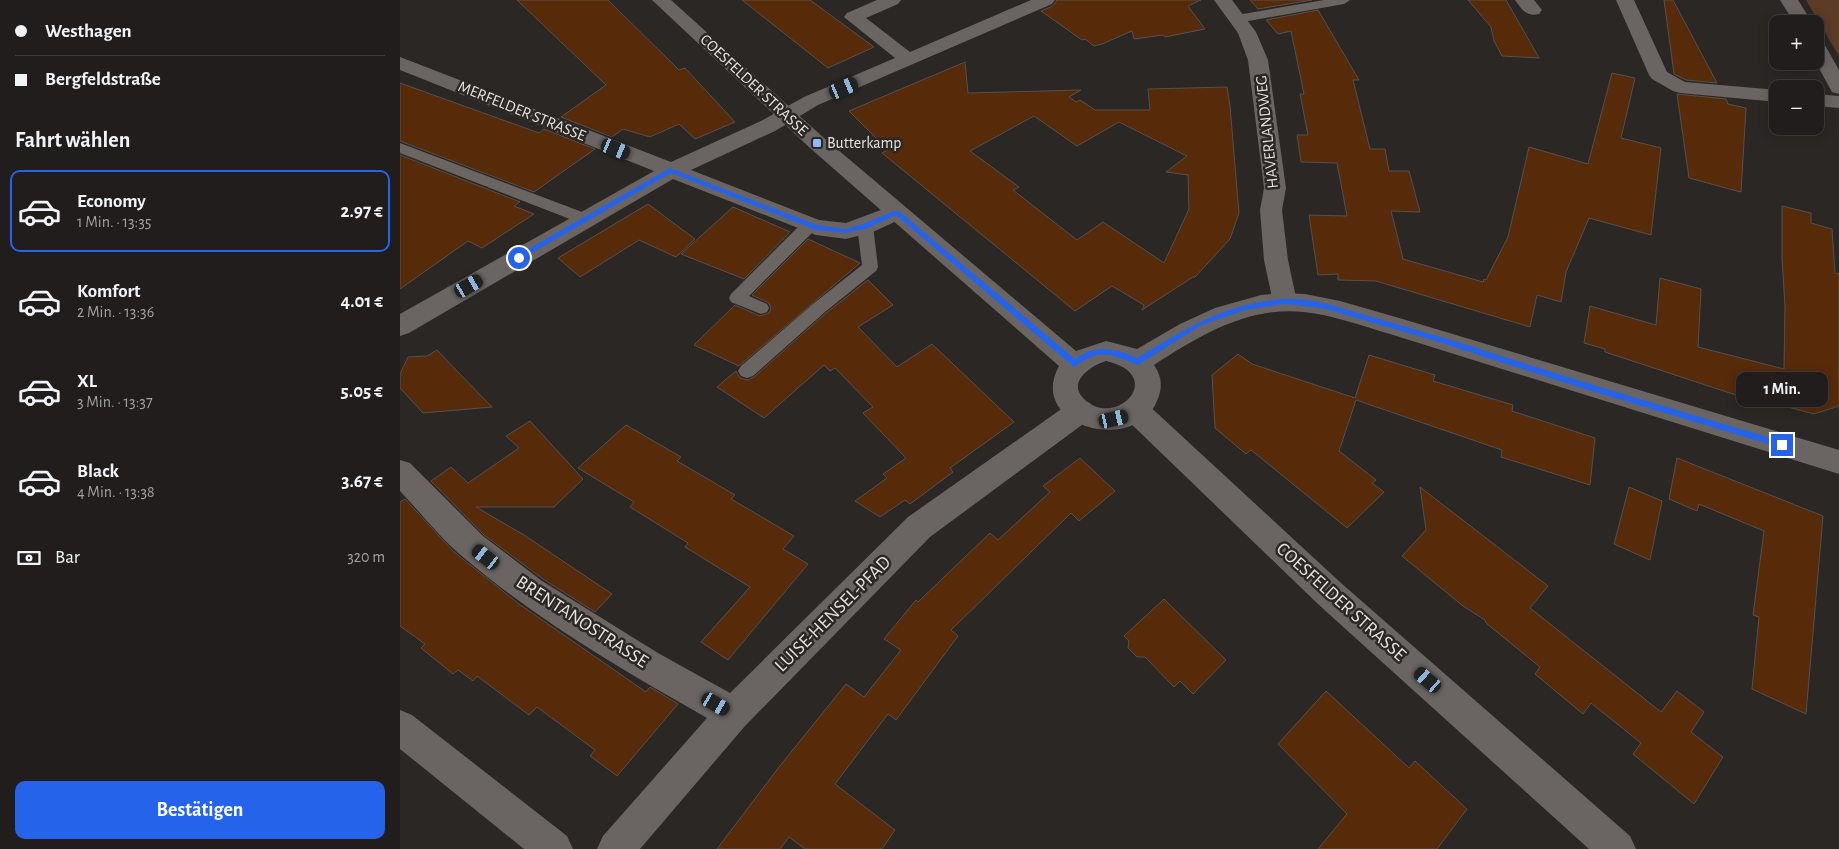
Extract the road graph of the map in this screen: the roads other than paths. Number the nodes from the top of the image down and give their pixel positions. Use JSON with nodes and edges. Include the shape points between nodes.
{"nodes":[{"id":1,"x":661,"y":0,"type":"edge"},
{"id":2,"x":892,"y":0,"type":"edge"},
{"id":3,"x":1046,"y":0,"type":"edge"},
{"id":4,"x":1223,"y":0,"type":"edge"},
{"id":5,"x":1344,"y":0,"type":"edge"},
{"id":6,"x":1625,"y":0,"type":"edge"},
{"id":7,"x":1789,"y":0,"type":"edge"},
{"id":8,"x":1798,"y":15,"type":"edge"},
{"id":9,"x":1237,"y":19,"type":"junction"},
{"id":10,"x":909,"y":60,"type":"junction"},
{"id":11,"x":1824,"y":60,"type":"edge"},
{"id":12,"x":400,"y":63,"type":"edge"},
{"id":13,"x":1839,"y":88,"type":"edge"},
{"id":14,"x":1769,"y":95,"type":"edge"},
{"id":15,"x":1824,"y":101,"type":"edge"},
{"id":16,"x":1839,"y":102,"type":"edge"},
{"id":17,"x":788,"y":115,"type":"junction"},
{"id":18,"x":400,"y":148,"type":"edge"},
{"id":19,"x":670,"y":170,"type":"junction"},
{"id":20,"x":896,"y":212,"type":"junction"},
{"id":21,"x":585,"y":219,"type":"junction"},
{"id":22,"x":810,"y":225,"type":"junction"},
{"id":23,"x":865,"y":226,"type":"junction"},
{"id":24,"x":1284,"y":302,"type":"junction"},
{"id":25,"x":761,"y":308,"type":"dead end"},
{"id":26,"x":400,"y":326,"type":"edge"},
{"id":27,"x":1138,"y":362,"type":"junction"},
{"id":28,"x":1074,"y":364,"type":"junction"},
{"id":29,"x":747,"y":371,"type":"dead end"},
{"id":30,"x":1135,"y":410,"type":"junction"},
{"id":31,"x":1080,"y":411,"type":"junction"},
{"id":32,"x":1839,"y":462,"type":"edge"},
{"id":33,"x":400,"y":472,"type":"edge"},
{"id":34,"x":733,"y":714,"type":"junction"},
{"id":35,"x":400,"y":727,"type":"edge"},
{"id":36,"x":554,"y":849,"type":"edge"},
{"id":37,"x":616,"y":849,"type":"edge"},
{"id":38,"x":1617,"y":849,"type":"edge"}],
"edges":[{"from":1,"to":17,"type":"street","name":"COESFELDER STRASSE"},
{"from":2,"to":10,"type":"street","via":[[853,17]]},
{"from":3,"to":10,"type":"street"},
{"from":4,"to":9,"type":"street","name":"HAVERLANDWEG"},
{"from":5,"to":9,"type":"lane"},
{"from":6,"to":14,"type":"street","via":[[1658,75],[1680,87]]},
{"from":7,"to":8,"type":"street"},
{"from":9,"to":24,"type":"street","name":"HAVERLANDWEG","via":[[1247,32],[1258,60],[1275,188],[1271,210],[1276,260]]},
{"from":10,"to":17,"type":"street","via":[[812,101]]},
{"from":11,"to":13,"type":"street"},
{"from":12,"to":19,"type":"street","name":"MERFELDER STRASSE"},
{"from":15,"to":16,"type":"street"},
{"from":17,"to":19,"type":"street"},
{"from":17,"to":20,"type":"street","name":"COESFELDER STRASSE"},
{"from":18,"to":21,"type":"lane"},
{"from":19,"to":21,"type":"street"},
{"from":19,"to":22,"type":"street","name":"MERFELDER STRASSE"},
{"from":20,"to":23,"type":"street","name":"MERFELDER STRASSE"},
{"from":20,"to":28,"type":"street","name":"COESFELDER STRASSE"},
{"from":21,"to":26,"type":"street"},
{"from":22,"to":23,"type":"street","name":"MERFELDER STRASSE","via":[[846,231]]},
{"from":22,"to":25,"type":"lane","via":[[737,298]]},
{"from":23,"to":29,"type":"lane","via":[[870,267]]},
{"from":24,"to":27,"type":"street","via":[[1244,307],[1200,323]]},
{"from":24,"to":32,"type":"street","via":[[1335,309]]},
{"from":27,"to":28,"type":"street","via":[[1118,352],[1106,351],[1083,357]]},
{"from":27,"to":30,"type":"street","via":[[1149,380],[1144,402]]},
{"from":28,"to":31,"type":"street","via":[[1065,383],[1066,393]]},
{"from":30,"to":31,"type":"street","via":[[1125,416],[1102,419]]},
{"from":30,"to":38,"type":"street","name":"COESFELDER STRASSE","via":[[1330,594]]},
{"from":31,"to":34,"type":"street","name":"LUISE-HENSEL-PFAD","via":[[919,527]]},
{"from":33,"to":34,"type":"street","name":"BRENTANOSTRASSE","via":[[472,546],[531,592],[646,665]]},
{"from":34,"to":37,"type":"street","name":"LUISE-HENSEL-PFAD"},
{"from":35,"to":36,"type":"street"}]}
